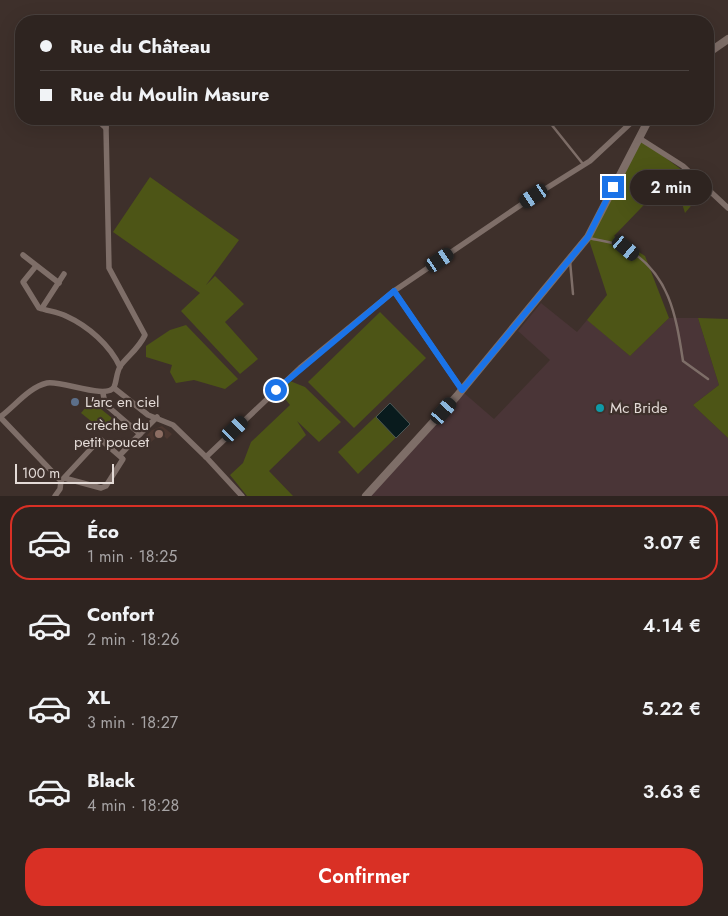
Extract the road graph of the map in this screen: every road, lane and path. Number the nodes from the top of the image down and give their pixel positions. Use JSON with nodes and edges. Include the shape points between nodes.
{"nodes":[{"id":1,"x":728,"y":39,"type":"edge"},
{"id":2,"x":714,"y":50,"type":"edge"},
{"id":3,"x":103,"y":125,"type":"edge"},
{"id":4,"x":106,"y":125,"type":"edge"},
{"id":5,"x":552,"y":125,"type":"edge"},
{"id":6,"x":628,"y":125,"type":"edge"},
{"id":7,"x":646,"y":125,"type":"edge"},
{"id":8,"x":106,"y":128,"type":"junction"},
{"id":9,"x":638,"y":138,"type":"junction"},
{"id":10,"x":584,"y":165,"type":"junction"},
{"id":11,"x":728,"y":208,"type":"edge"},
{"id":12,"x":588,"y":237,"type":"junction"},
{"id":13,"x":23,"y":255,"type":"dead end"},
{"id":14,"x":570,"y":257,"type":"junction"},
{"id":15,"x":36,"y":266,"type":"junction"},
{"id":16,"x":64,"y":274,"type":"dead end"},
{"id":17,"x":58,"y":283,"type":"junction"},
{"id":18,"x":394,"y":291,"type":"junction"},
{"id":19,"x":573,"y":294,"type":"dead end"},
{"id":20,"x":42,"y":308,"type":"junction"},
{"id":21,"x":120,"y":367,"type":"junction"},
{"id":22,"x":708,"y":379,"type":"dead end"},
{"id":23,"x":114,"y":388,"type":"junction"},
{"id":24,"x":462,"y":390,"type":"junction"},
{"id":25,"x":103,"y":393,"type":"junction"},
{"id":26,"x":0,"y":417,"type":"edge"},
{"id":27,"x":157,"y":417,"type":"junction"},
{"id":28,"x":140,"y":434,"type":"junction"},
{"id":29,"x":120,"y":455,"type":"junction"},
{"id":30,"x":206,"y":457,"type":"junction"},
{"id":31,"x":62,"y":480,"type":"junction"},
{"id":32,"x":54,"y":496,"type":"edge"},
{"id":33,"x":242,"y":496,"type":"edge"},
{"id":34,"x":366,"y":496,"type":"edge"}],
"edges":[{"from":1,"to":2,"type":"main road"},
{"from":3,"to":8,"type":"street"},
{"from":4,"to":8,"type":"street"},
{"from":5,"to":10,"type":"lane"},
{"from":6,"to":10,"type":"street"},
{"from":7,"to":9,"type":"main road"},
{"from":8,"to":21,"type":"street","via":[[109,268],[145,335]]},
{"from":9,"to":11,"type":"street","via":[[683,166]]},
{"from":9,"to":12,"type":"main road"},
{"from":10,"to":18,"type":"street"},
{"from":12,"to":14,"type":"main road"},
{"from":12,"to":22,"type":"lane","via":[[626,248],[649,268],[669,294],[683,361]]},
{"from":13,"to":15,"type":"street"},
{"from":14,"to":19,"type":"lane"},
{"from":14,"to":24,"type":"main road"},
{"from":15,"to":17,"type":"street"},
{"from":15,"to":20,"type":"street","via":[[23,282]]},
{"from":16,"to":17,"type":"street"},
{"from":17,"to":20,"type":"street"},
{"from":18,"to":24,"type":"street"},
{"from":18,"to":30,"type":"street","via":[[300,368]]},
{"from":20,"to":21,"type":"street","via":[[66,316],[101,340]]},
{"from":21,"to":23,"type":"street"},
{"from":23,"to":25,"type":"street"},
{"from":23,"to":27,"type":"street","via":[[148,415]]},
{"from":24,"to":34,"type":"main road"},
{"from":25,"to":26,"type":"street","via":[[47,383]]},
{"from":25,"to":28,"type":"street","via":[[105,404]]},
{"from":26,"to":31,"type":"street"},
{"from":27,"to":28,"type":"street"},
{"from":27,"to":30,"type":"street","via":[[173,425]]},
{"from":28,"to":29,"type":"street"},
{"from":29,"to":31,"type":"street","via":[[100,439]]},
{"from":29,"to":31,"type":"street","via":[[123,459],[106,486],[101,488]]},
{"from":30,"to":33,"type":"street"},
{"from":31,"to":32,"type":"street"}]}
